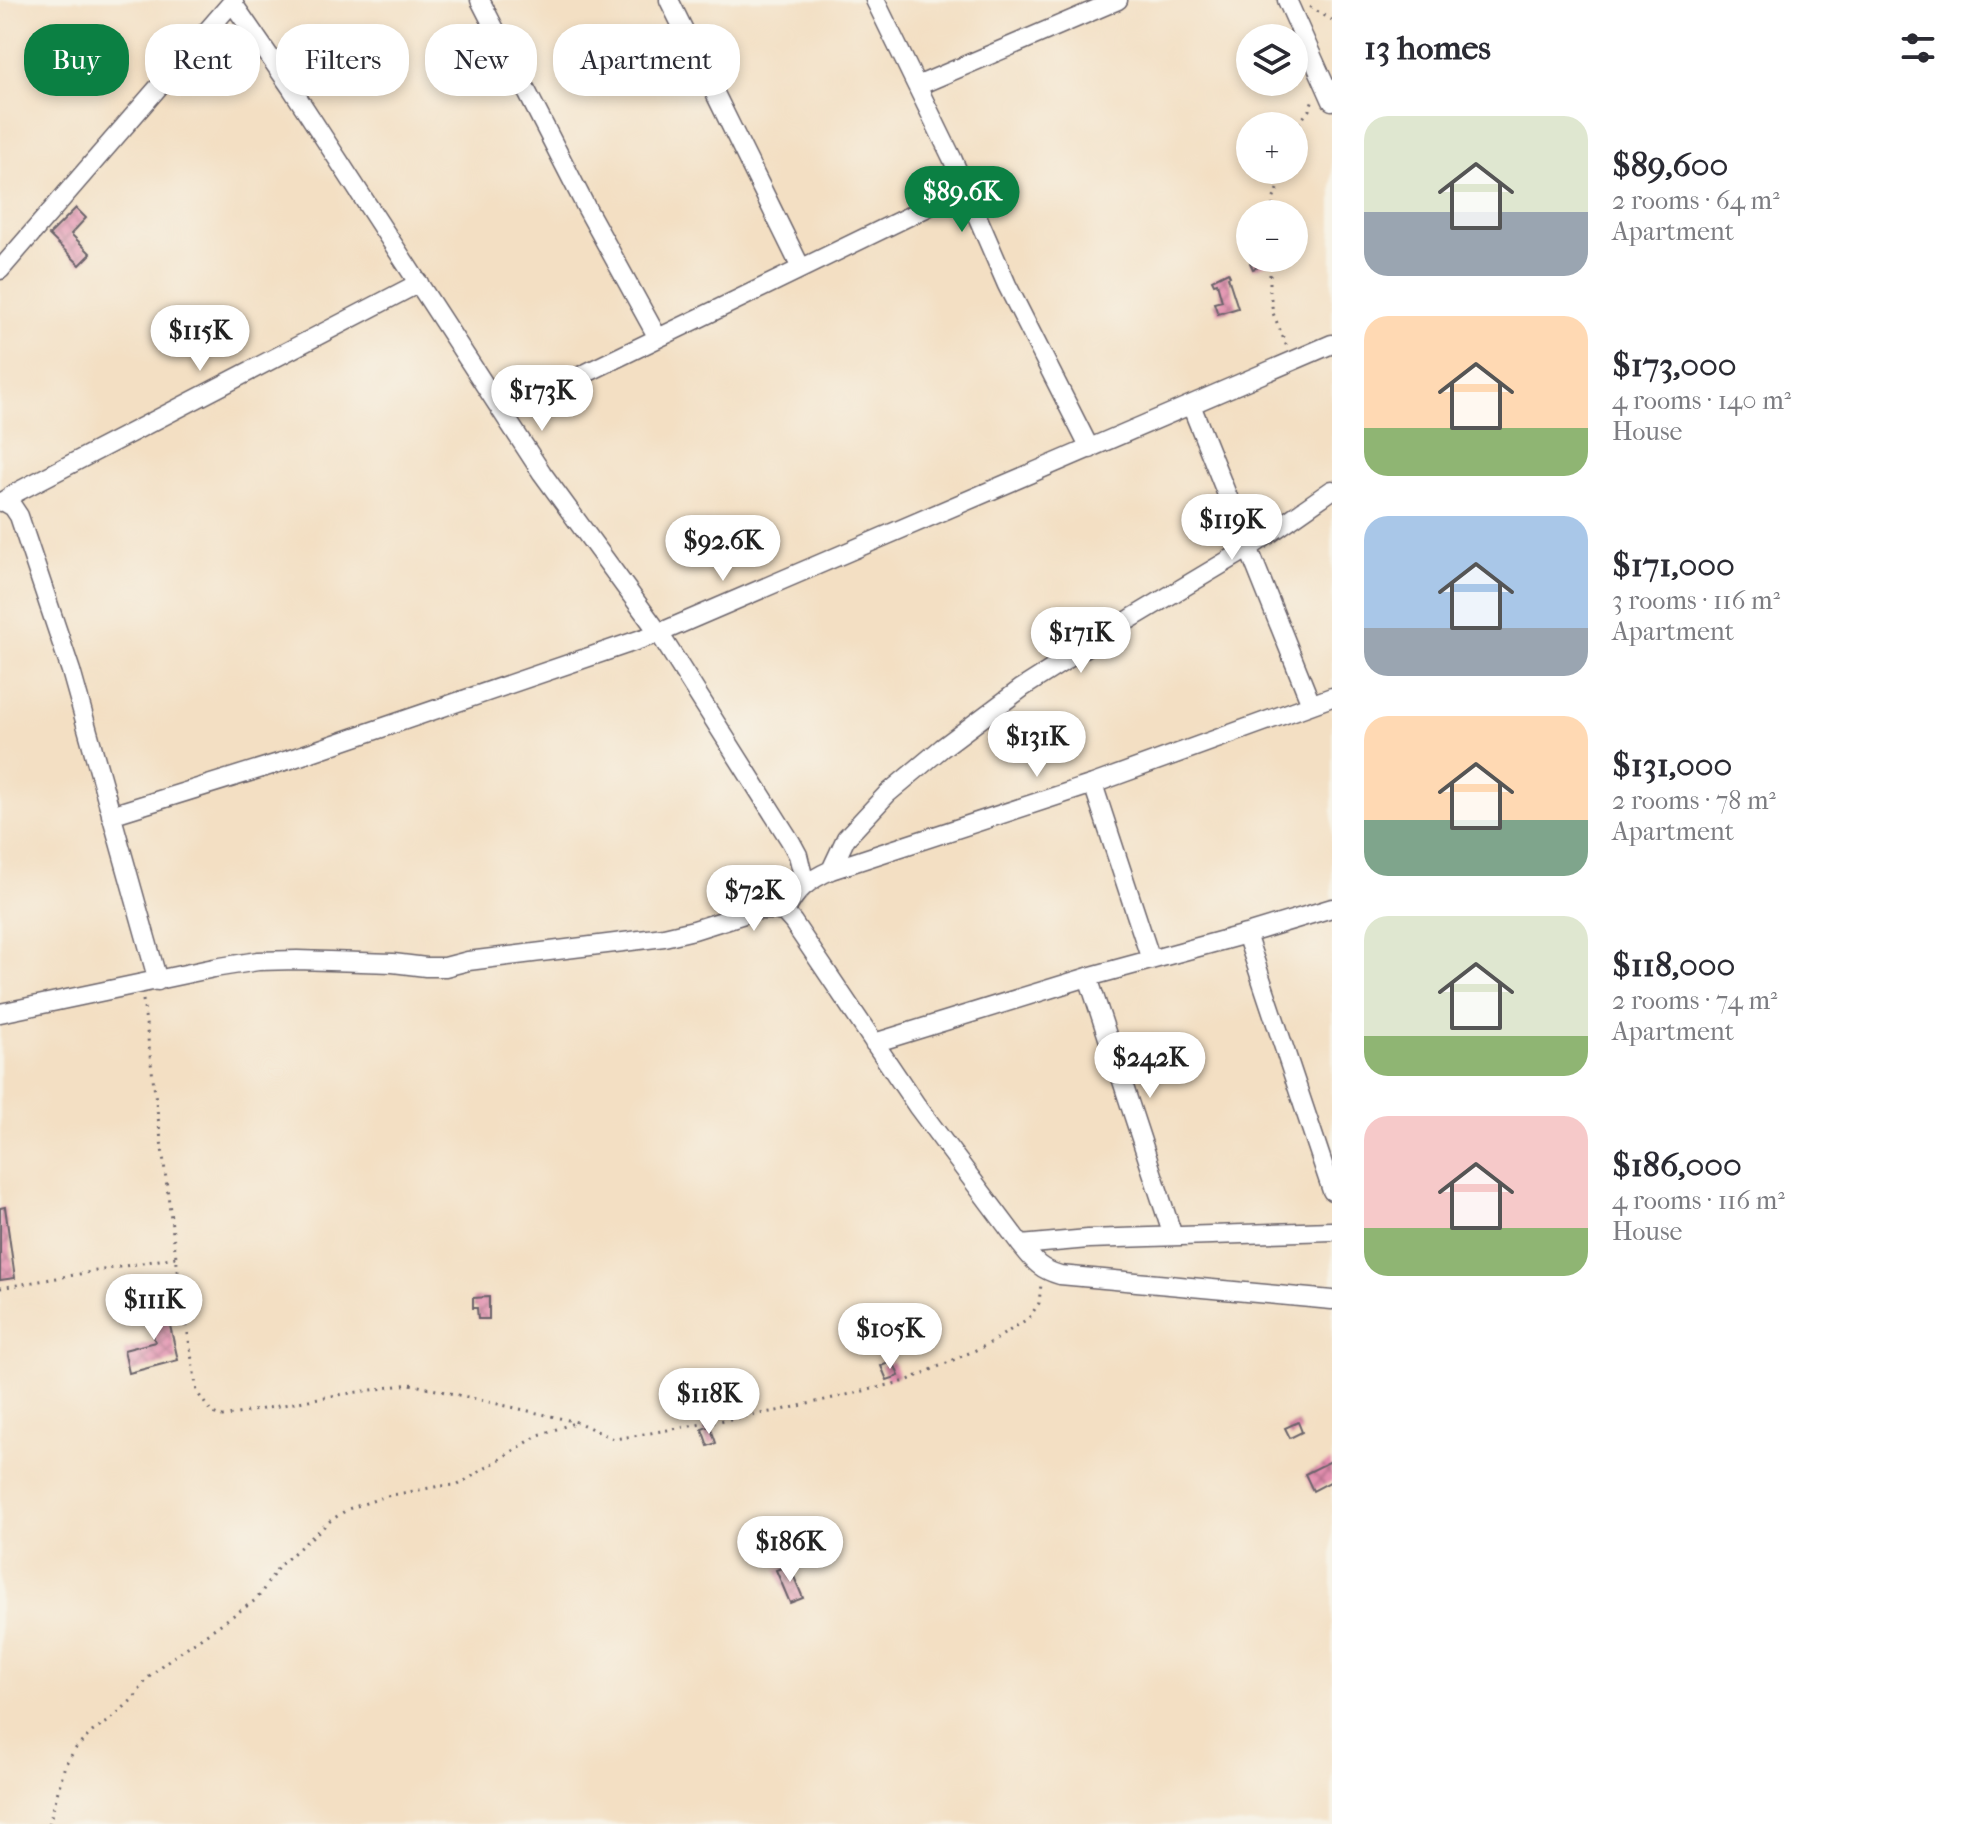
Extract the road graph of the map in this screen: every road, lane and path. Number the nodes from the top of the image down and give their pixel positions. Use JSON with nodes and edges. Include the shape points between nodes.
{"nodes":[{"id":1,"x":480,"y":0,"type":"edge"},
{"id":2,"x":669,"y":0,"type":"edge"},
{"id":3,"x":875,"y":0,"type":"edge"},
{"id":4,"x":1118,"y":0,"type":"edge"},
{"id":5,"x":1287,"y":0,"type":"edge"},
{"id":6,"x":233,"y":1,"type":"edge"},
{"id":7,"x":1308,"y":6,"type":"dead end"},
{"id":8,"x":1083,"y":7,"type":"edge"},
{"id":9,"x":1332,"y":20,"type":"edge"},
{"id":10,"x":1321,"y":77,"type":"junction"},
{"id":11,"x":917,"y":86,"type":"junction"},
{"id":12,"x":1332,"y":101,"type":"edge"},
{"id":13,"x":1308,"y":112,"type":"edge"},
{"id":14,"x":965,"y":189,"type":"junction"},
{"id":15,"x":801,"y":268,"type":"junction"},
{"id":16,"x":0,"y":270,"type":"edge"},
{"id":17,"x":1270,"y":272,"type":"edge"},
{"id":18,"x":419,"y":283,"type":"junction"},
{"id":19,"x":658,"y":338,"type":"junction"},
{"id":20,"x":1332,"y":344,"type":"edge"},
{"id":21,"x":1293,"y":361,"type":"junction"},
{"id":22,"x":1191,"y":405,"type":"junction"},
{"id":23,"x":504,"y":413,"type":"junction"},
{"id":24,"x":1090,"y":449,"type":"junction"},
{"id":25,"x":1332,"y":490,"type":"edge"},
{"id":26,"x":1,"y":502,"type":"edge"},
{"id":27,"x":1249,"y":548,"type":"junction"},
{"id":28,"x":659,"y":633,"type":"junction"},
{"id":29,"x":1332,"y":697,"type":"edge"},
{"id":30,"x":1311,"y":704,"type":"junction"},
{"id":31,"x":1093,"y":784,"type":"junction"},
{"id":32,"x":111,"y":815,"type":"junction"},
{"id":33,"x":831,"y":870,"type":"junction"},
{"id":34,"x":805,"y":884,"type":"junction"},
{"id":35,"x":1332,"y":908,"type":"edge"},
{"id":36,"x":785,"y":913,"type":"junction"},
{"id":37,"x":1246,"y":934,"type":"junction"},
{"id":38,"x":1151,"y":960,"type":"junction"},
{"id":39,"x":1088,"y":977,"type":"junction"},
{"id":40,"x":150,"y":983,"type":"junction"},
{"id":41,"x":0,"y":1013,"type":"edge"},
{"id":42,"x":874,"y":1043,"type":"junction"},
{"id":43,"x":1332,"y":1191,"type":"edge"},
{"id":44,"x":1332,"y":1231,"type":"edge"},
{"id":45,"x":1173,"y":1236,"type":"junction"},
{"id":46,"x":1021,"y":1245,"type":"junction"},
{"id":47,"x":176,"y":1257,"type":"junction"},
{"id":48,"x":1038,"y":1264,"type":"junction"},
{"id":49,"x":0,"y":1288,"type":"edge"},
{"id":50,"x":1332,"y":1300,"type":"edge"},
{"id":51,"x":577,"y":1422,"type":"junction"},
{"id":52,"x":49,"y":1824,"type":"edge"}],
"edges":[{"from":1,"to":19,"type":"street"},
{"from":2,"to":15,"type":"street"},
{"from":3,"to":11,"type":"street"},
{"from":4,"to":8,"type":"street"},
{"from":5,"to":10,"type":"street"},
{"from":6,"to":16,"type":"street"},
{"from":6,"to":18,"type":"street"},
{"from":7,"to":9,"type":"path"},
{"from":8,"to":11,"type":"street"},
{"from":10,"to":12,"type":"street"},
{"from":10,"to":13,"type":"path"},
{"from":11,"to":14,"type":"street"},
{"from":14,"to":15,"type":"street"},
{"from":14,"to":24,"type":"street"},
{"from":15,"to":19,"type":"street"},
{"from":17,"to":21,"type":"path","via":[[1273,313]]},
{"from":18,"to":23,"type":"street"},
{"from":18,"to":26,"type":"street"},
{"from":19,"to":23,"type":"street"},
{"from":20,"to":21,"type":"street"},
{"from":21,"to":22,"type":"street"},
{"from":22,"to":24,"type":"street"},
{"from":22,"to":27,"type":"street"},
{"from":23,"to":28,"type":"street"},
{"from":24,"to":28,"type":"street"},
{"from":25,"to":27,"type":"street"},
{"from":26,"to":32,"type":"street","via":[[19,516],[71,671]]},
{"from":27,"to":30,"type":"street"},
{"from":27,"to":33,"type":"street","via":[[1022,688],[954,740],[887,794],[846,838]]},
{"from":28,"to":32,"type":"street"},
{"from":28,"to":34,"type":"street","via":[[791,842]]},
{"from":29,"to":30,"type":"street"},
{"from":30,"to":31,"type":"street"},
{"from":31,"to":33,"type":"street"},
{"from":31,"to":38,"type":"street"},
{"from":32,"to":40,"type":"street"},
{"from":33,"to":34,"type":"street"},
{"from":34,"to":36,"type":"street"},
{"from":35,"to":37,"type":"street"},
{"from":36,"to":40,"type":"street","via":[[757,910],[664,937],[445,967],[258,961]]},
{"from":36,"to":42,"type":"street"},
{"from":37,"to":38,"type":"street"},
{"from":37,"to":43,"type":"street"},
{"from":38,"to":39,"type":"street"},
{"from":39,"to":42,"type":"street"},
{"from":39,"to":45,"type":"street"},
{"from":40,"to":41,"type":"street"},
{"from":40,"to":47,"type":"path"},
{"from":42,"to":46,"type":"street"},
{"from":44,"to":45,"type":"street"},
{"from":45,"to":46,"type":"street"},
{"from":46,"to":48,"type":"street"},
{"from":47,"to":49,"type":"path"},
{"from":47,"to":51,"type":"path","via":[[197,1392],[211,1412],[222,1417],[410,1384]]},
{"from":48,"to":50,"type":"street","via":[[1060,1275]]},
{"from":48,"to":51,"type":"path","via":[[1039,1303],[1029,1318],[987,1345],[906,1381],[782,1410],[614,1439]]},
{"from":51,"to":52,"type":"path","via":[[539,1435],[458,1485],[387,1496],[330,1521],[279,1566],[257,1599],[163,1664],[134,1698],[76,1748],[65,1765]]}]}
